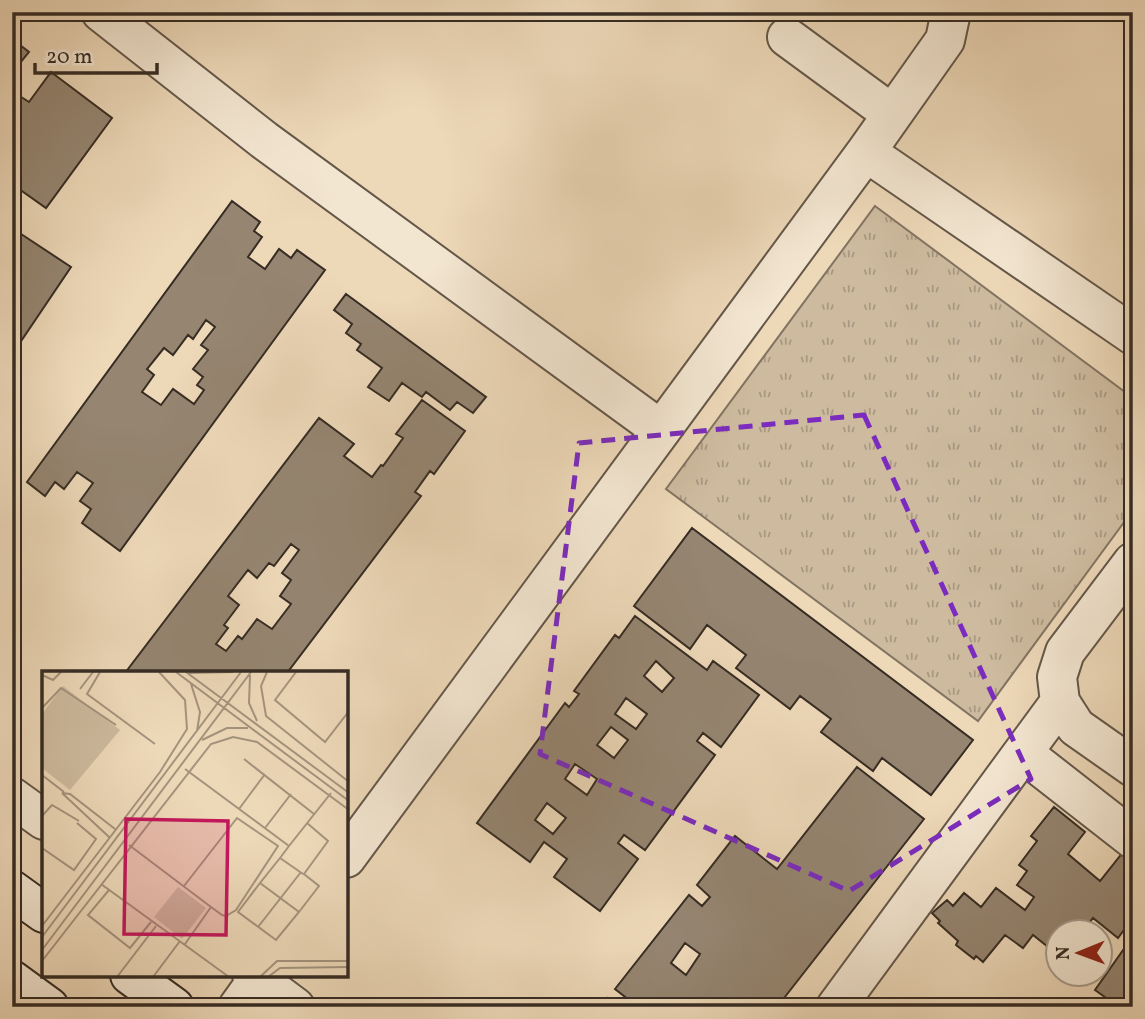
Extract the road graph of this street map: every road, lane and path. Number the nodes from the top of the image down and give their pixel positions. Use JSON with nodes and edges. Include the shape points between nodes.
{"nodes":[{"id":1,"x":101,"y":12,"type":"edge"},
{"id":2,"x":951,"y":12,"type":"edge"},
{"id":3,"x":787,"y":37,"type":"dead end"},
{"id":4,"x":892,"y":114,"type":"junction"},
{"id":5,"x":866,"y":152,"type":"junction"},
{"id":6,"x":1133,"y":335,"type":"edge"},
{"id":7,"x":661,"y":430,"type":"junction"},
{"id":8,"x":1133,"y":562,"type":"edge"},
{"id":9,"x":1060,"y":702,"type":"junction"},
{"id":10,"x":1023,"y":753,"type":"junction"},
{"id":11,"x":1133,"y":767,"type":"edge"},
{"id":12,"x":12,"y":797,"type":"edge"},
{"id":13,"x":42,"y":819,"type":"edge"},
{"id":14,"x":1133,"y":839,"type":"edge"},
{"id":15,"x":348,"y":855,"type":"edge"},
{"id":16,"x":12,"y":890,"type":"edge"},
{"id":17,"x":42,"y":912,"type":"edge"},
{"id":18,"x":133,"y":977,"type":"edge"},
{"id":19,"x":12,"y":980,"type":"edge"},
{"id":20,"x":252,"y":984,"type":"edge"},
{"id":21,"x":49,"y":1007,"type":"edge"},
{"id":22,"x":174,"y":1007,"type":"edge"},
{"id":23,"x":295,"y":1007,"type":"edge"},
{"id":24,"x":836,"y":1007,"type":"edge"}],
"edges":[{"from":1,"to":7,"type":"street","via":[[264,140]]},
{"from":2,"to":4,"type":"street","via":[[945,40]]},
{"from":3,"to":4,"type":"street"},
{"from":4,"to":5,"type":"street"},
{"from":5,"to":6,"type":"street"},
{"from":5,"to":7,"type":"street"},
{"from":7,"to":15,"type":"street"},
{"from":8,"to":9,"type":"street","via":[[1065,652],[1057,677]]},
{"from":9,"to":10,"type":"street"},
{"from":9,"to":11,"type":"street","via":[[1076,727]]},
{"from":10,"to":14,"type":"street"},
{"from":10,"to":24,"type":"street"},
{"from":12,"to":13,"type":"street"},
{"from":16,"to":17,"type":"street"},
{"from":18,"to":22,"type":"street"},
{"from":19,"to":21,"type":"street"},
{"from":20,"to":23,"type":"street"}]}
